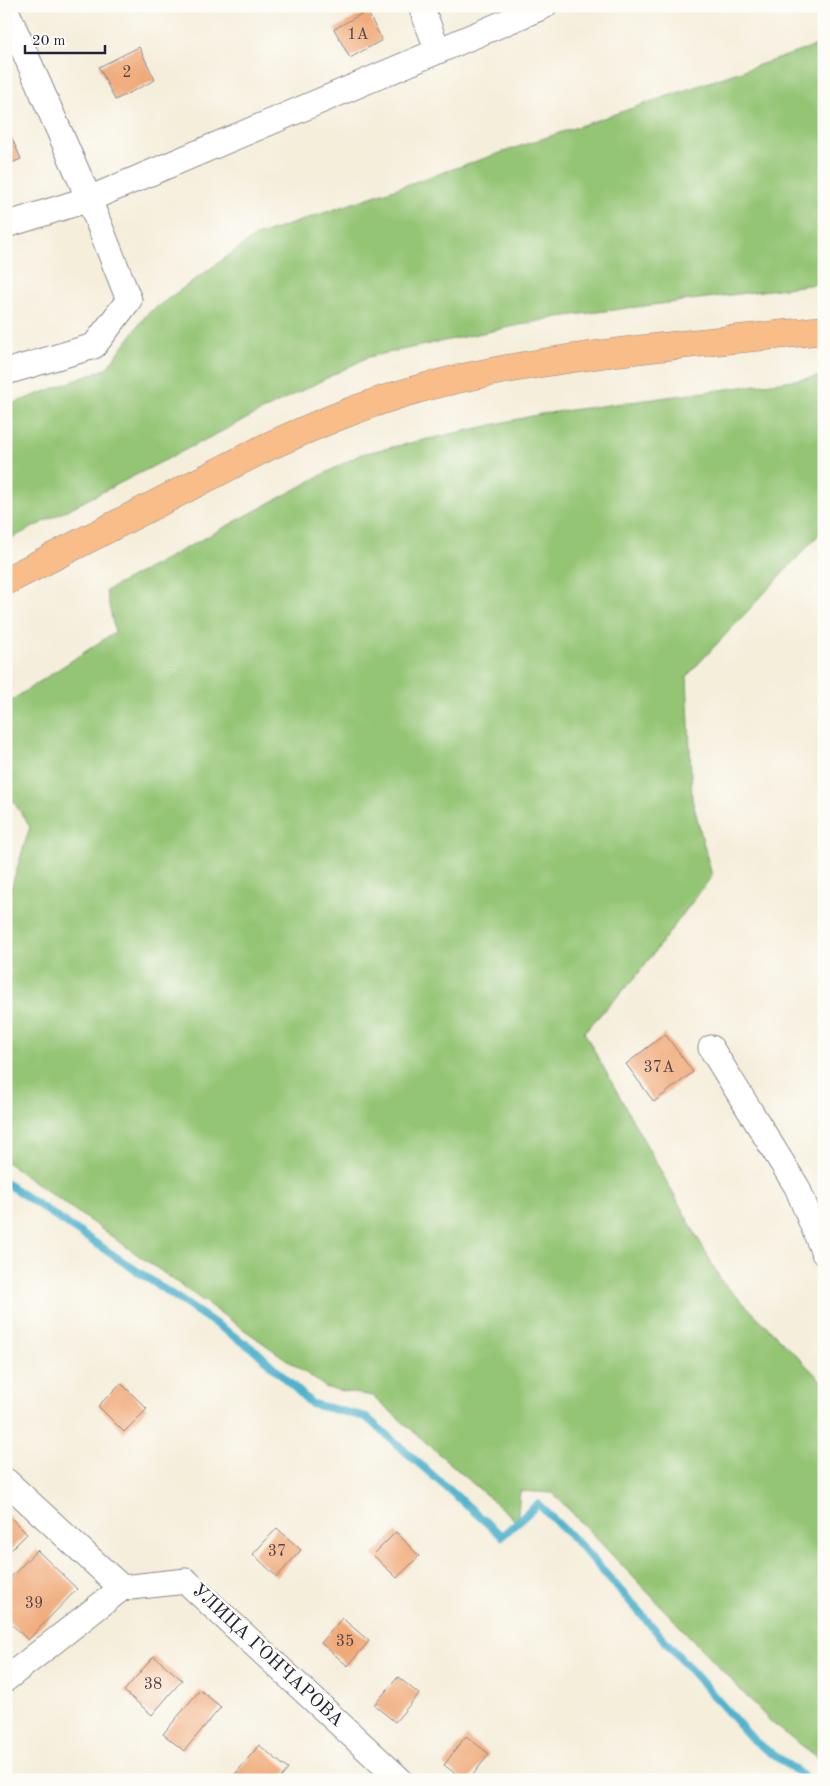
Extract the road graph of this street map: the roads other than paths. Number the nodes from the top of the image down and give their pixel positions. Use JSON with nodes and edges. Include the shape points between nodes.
{"nodes":[{"id":1,"x":421,"y":6,"type":"edge"},
{"id":2,"x":544,"y":6,"type":"edge"},
{"id":3,"x":6,"y":10,"type":"edge"},
{"id":4,"x":438,"y":50,"type":"junction"},
{"id":5,"x":89,"y":199,"type":"junction"},
{"id":6,"x":6,"y":225,"type":"edge"},
{"id":7,"x":824,"y":330,"type":"edge"},
{"id":8,"x":6,"y":372,"type":"edge"},
{"id":9,"x":6,"y":582,"type":"edge"},
{"id":10,"x":711,"y":1048,"type":"dead end"},
{"id":11,"x":824,"y":1253,"type":"edge"},
{"id":12,"x":6,"y":1482,"type":"edge"},
{"id":13,"x":122,"y":1588,"type":"junction"},
{"id":14,"x":6,"y":1679,"type":"edge"},
{"id":15,"x":400,"y":1780,"type":"edge"}],
"edges":[{"from":1,"to":4,"type":"street"},
{"from":2,"to":4,"type":"street"},
{"from":3,"to":5,"type":"street"},
{"from":4,"to":5,"type":"street"},
{"from":5,"to":6,"type":"street"},
{"from":5,"to":8,"type":"street","via":[[129,300],[94,346]]},
{"from":7,"to":9,"type":"main road","via":[[531,365],[453,380],[404,394],[311,427],[267,447]]},
{"from":10,"to":11,"type":"street","via":[[797,1187]]},
{"from":12,"to":13,"type":"street"},
{"from":13,"to":14,"type":"street"},
{"from":13,"to":15,"type":"street","name":"УЛИЦА ГОНЧАРОВА","via":[[186,1581]]}]}
